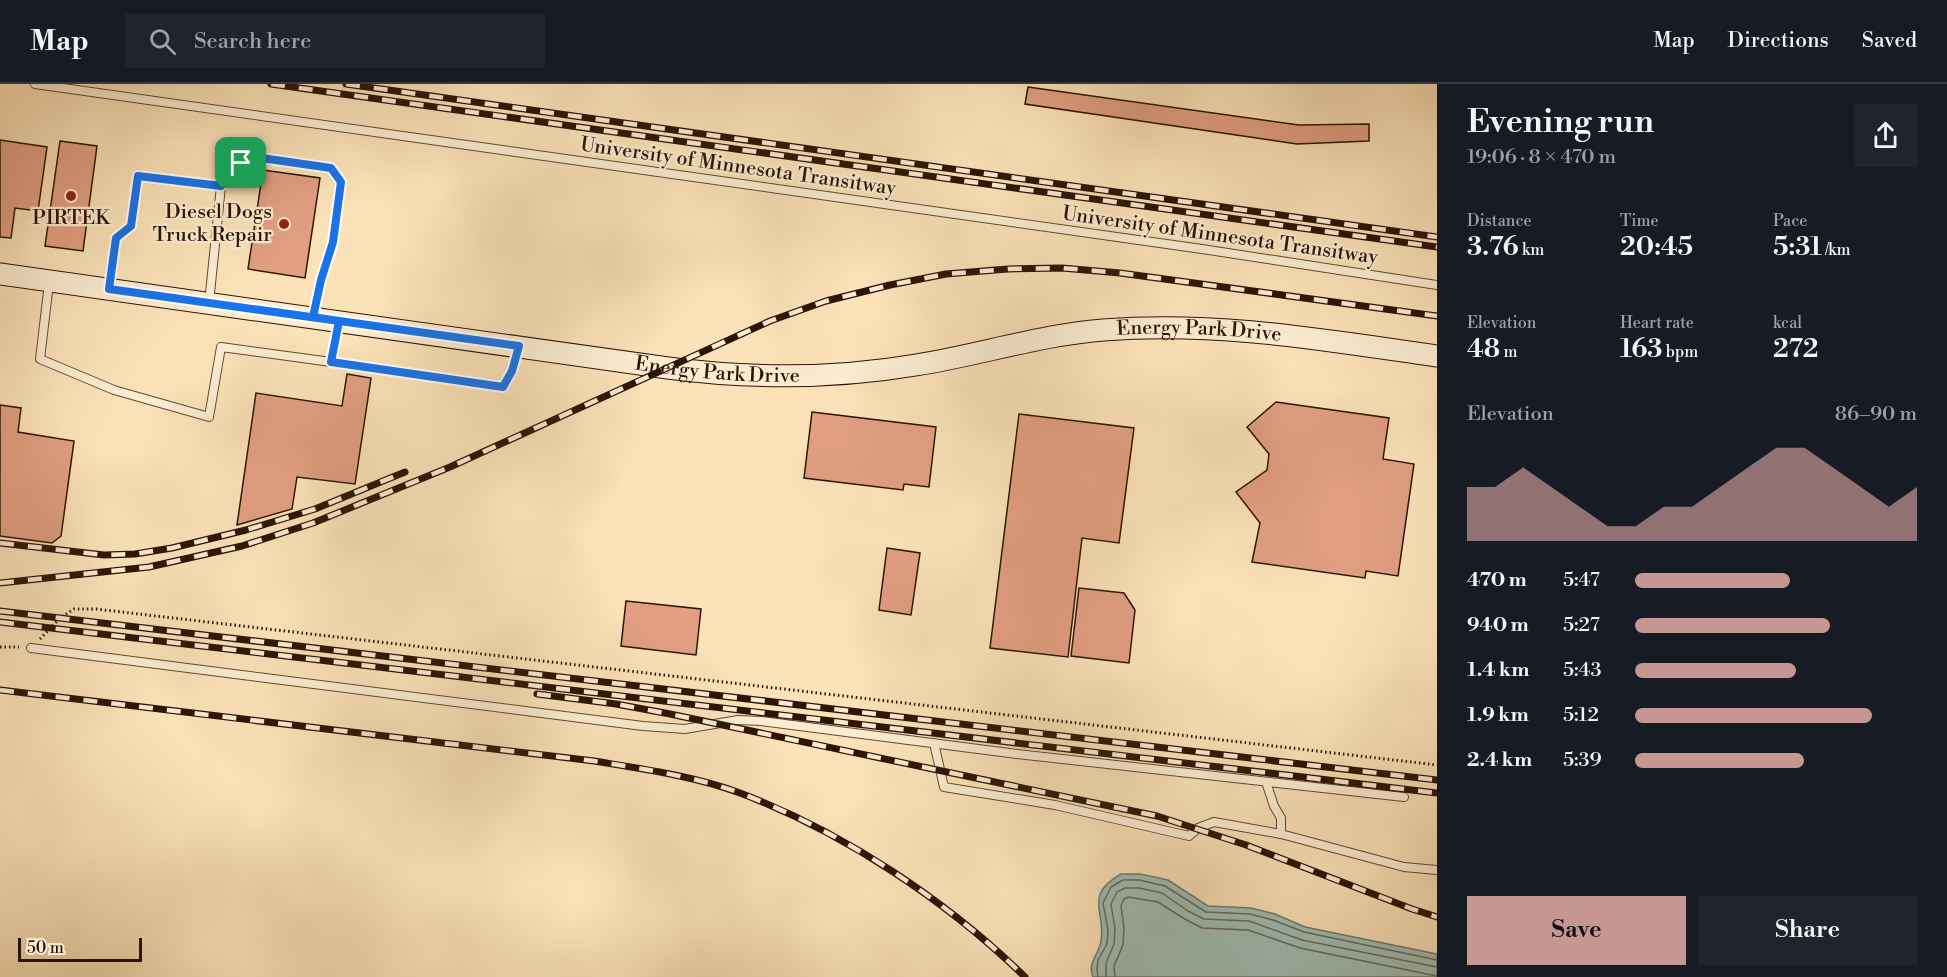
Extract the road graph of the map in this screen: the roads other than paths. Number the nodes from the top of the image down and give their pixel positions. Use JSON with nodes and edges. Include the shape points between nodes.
{"nodes":[{"id":1,"x":35,"y":84,"type":"edge"},
{"id":2,"x":221,"y":186,"type":"junction"},
{"id":3,"x":0,"y":274,"type":"edge"},
{"id":4,"x":50,"y":280,"type":"junction"},
{"id":5,"x":1437,"y":285,"type":"edge"},
{"id":6,"x":109,"y":289,"type":"junction"},
{"id":7,"x":209,"y":303,"type":"junction"},
{"id":8,"x":313,"y":317,"type":"junction"},
{"id":9,"x":339,"y":321,"type":"junction"},
{"id":10,"x":519,"y":346,"type":"junction"},
{"id":11,"x":1437,"y":356,"type":"edge"},
{"id":12,"x":331,"y":362,"type":"junction"},
{"id":13,"x":31,"y":648,"type":"road end"},
{"id":14,"x":934,"y":743,"type":"junction"},
{"id":15,"x":1266,"y":782,"type":"junction"},
{"id":16,"x":1404,"y":797,"type":"dead end"},
{"id":17,"x":1281,"y":834,"type":"junction"},
{"id":18,"x":1437,"y":870,"type":"edge"}],
"edges":[{"from":1,"to":5,"type":"lane","name":"University of Minnesota Transitway"},
{"from":2,"to":6,"type":"lane","via":[[138,176],[131,226],[116,238]]},
{"from":2,"to":7,"type":"lane"},
{"from":2,"to":8,"type":"lane","via":[[241,163],[254,157],[331,168],[341,182],[333,242]]},
{"from":3,"to":4,"type":"street","name":"Energy Park Drive"},
{"from":4,"to":6,"type":"street","name":"Energy Park Drive"},
{"from":4,"to":12,"type":"lane","via":[[40,359],[114,390],[209,417],[221,347]]},
{"from":6,"to":7,"type":"street","name":"Energy Park Drive"},
{"from":7,"to":8,"type":"street","name":"Energy Park Drive"},
{"from":8,"to":9,"type":"street","name":"Energy Park Drive"},
{"from":9,"to":10,"type":"street","name":"Energy Park Drive"},
{"from":9,"to":12,"type":"lane"},
{"from":10,"to":11,"type":"street","name":"Energy Park Drive","via":[[701,372],[778,377],[876,371],[1065,335],[1182,326],[1261,332]]},
{"from":10,"to":12,"type":"lane","via":[[503,387]]},
{"from":13,"to":14,"type":"lane","via":[[643,726],[685,729],[738,720],[761,721]]},
{"from":14,"to":15,"type":"lane"},
{"from":14,"to":17,"type":"lane","via":[[944,787],[1055,805],[1190,836],[1214,822]]},
{"from":15,"to":16,"type":"lane"},
{"from":15,"to":17,"type":"lane","via":[[1281,818]]},
{"from":17,"to":18,"type":"lane","via":[[1404,867]]}]}
